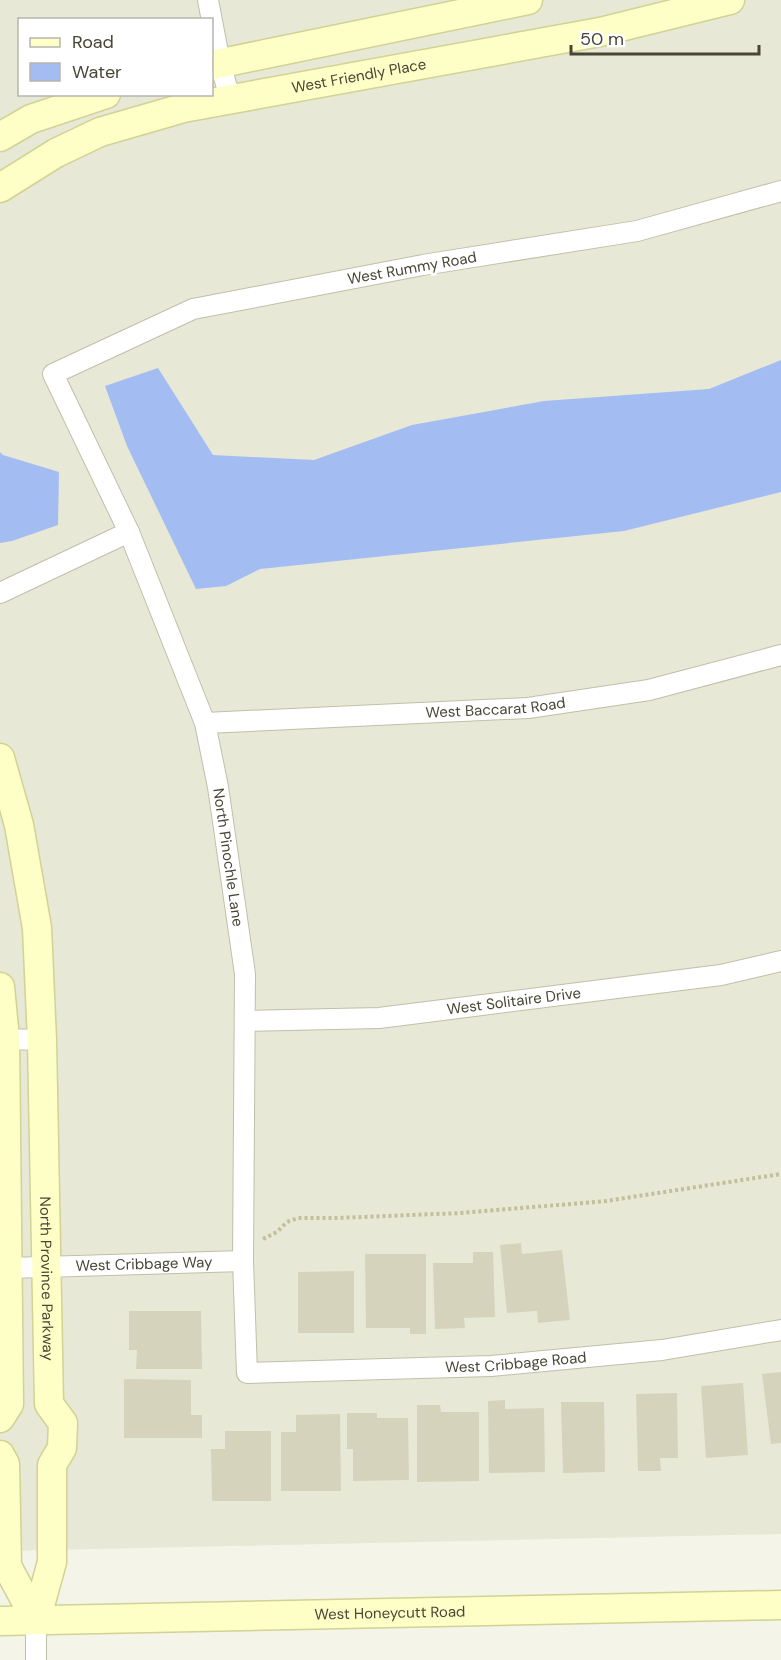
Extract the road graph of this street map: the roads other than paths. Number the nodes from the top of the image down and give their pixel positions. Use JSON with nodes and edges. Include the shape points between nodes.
{"nodes":[{"id":1,"x":208,"y":0,"type":"edge"},
{"id":2,"x":528,"y":0,"type":"edge"},
{"id":3,"x":724,"y":1,"type":"edge"},
{"id":4,"x":210,"y":18,"type":"edge"},
{"id":5,"x":213,"y":40,"type":"edge"},
{"id":6,"x":216,"y":64,"type":"edge"},
{"id":7,"x":100,"y":96,"type":"edge"},
{"id":8,"x":230,"y":98,"type":"junction"},
{"id":9,"x":0,"y":138,"type":"edge"},
{"id":10,"x":0,"y":188,"type":"edge"},
{"id":11,"x":781,"y":192,"type":"edge"},
{"id":12,"x":53,"y":374,"type":"joint"},
{"id":13,"x":129,"y":532,"type":"junction"},
{"id":14,"x":0,"y":593,"type":"edge"},
{"id":15,"x":781,"y":656,"type":"edge"},
{"id":16,"x":205,"y":723,"type":"junction"},
{"id":17,"x":0,"y":758,"type":"edge"},
{"id":18,"x":781,"y":961,"type":"edge"},
{"id":19,"x":0,"y":987,"type":"edge"},
{"id":20,"x":245,"y":1021,"type":"junction"},
{"id":21,"x":2,"y":1039,"type":"edge"},
{"id":22,"x":42,"y":1040,"type":"junction"},
{"id":23,"x":243,"y":1261,"type":"junction"},
{"id":24,"x":9,"y":1268,"type":"junction"},
{"id":25,"x":46,"y":1268,"type":"junction"},
{"id":26,"x":781,"y":1330,"type":"edge"},
{"id":27,"x":247,"y":1373,"type":"joint"},
{"id":28,"x":0,"y":1418,"type":"edge"},
{"id":29,"x":0,"y":1455,"type":"edge"},
{"id":30,"x":781,"y":1605,"type":"edge"},
{"id":31,"x":0,"y":1620,"type":"edge"},
{"id":32,"x":36,"y":1620,"type":"junction"},
{"id":33,"x":36,"y":1660,"type":"edge"}],
"edges":[{"from":1,"to":4,"type":"street"},
{"from":2,"to":6,"type":"street"},
{"from":3,"to":8,"type":"street","name":"West Friendly Place","via":[[600,32]]},
{"from":5,"to":6,"type":"street"},
{"from":6,"to":8,"type":"street"},
{"from":7,"to":9,"type":"street","via":[[31,119]]},
{"from":8,"to":10,"type":"street","name":"West Friendly Place","via":[[100,132],[56,153]]},
{"from":11,"to":12,"type":"street","name":"West Rummy Road","via":[[637,231],[423,265],[193,309]]},
{"from":12,"to":13,"type":"street","name":"North Pinochle Lane"},
{"from":13,"to":14,"type":"street"},
{"from":13,"to":16,"type":"street","name":"North Pinochle Lane"},
{"from":15,"to":16,"type":"street","name":"West Baccarat Road","via":[[649,690],[528,708]]},
{"from":16,"to":20,"type":"street","name":"North Pinochle Lane","via":[[245,975]]},
{"from":17,"to":22,"type":"street","name":"North Province Parkway","via":[[19,825],[37,928]]},
{"from":18,"to":20,"type":"street","name":"West Solitaire Drive","via":[[721,975],[379,1018]]},
{"from":19,"to":21,"type":"street"},
{"from":20,"to":23,"type":"street","name":"North Pinochle Lane"},
{"from":21,"to":22,"type":"street"},
{"from":21,"to":24,"type":"street"},
{"from":22,"to":25,"type":"street","name":"North Province Parkway"},
{"from":23,"to":25,"type":"street","name":"West Cribbage Way"},
{"from":23,"to":27,"type":"street","name":"North Pinochle Lane"},
{"from":24,"to":25,"type":"street","name":"West Cribbage Way"},
{"from":24,"to":28,"type":"street","via":[[9,1404]]},
{"from":25,"to":32,"type":"street","name":"North Province Parkway","via":[[49,1404],[63,1423],[62,1448],[52,1465],[52,1562]]},
{"from":26,"to":27,"type":"street","name":"West Cribbage Road","via":[[662,1350],[492,1366]]},
{"from":29,"to":32,"type":"street","via":[[5,1464],[7,1566]]},
{"from":30,"to":32,"type":"street","name":"West Honeycutt Road"},
{"from":31,"to":32,"type":"street","name":"West Honeycutt Road"},
{"from":32,"to":33,"type":"street"}]}
